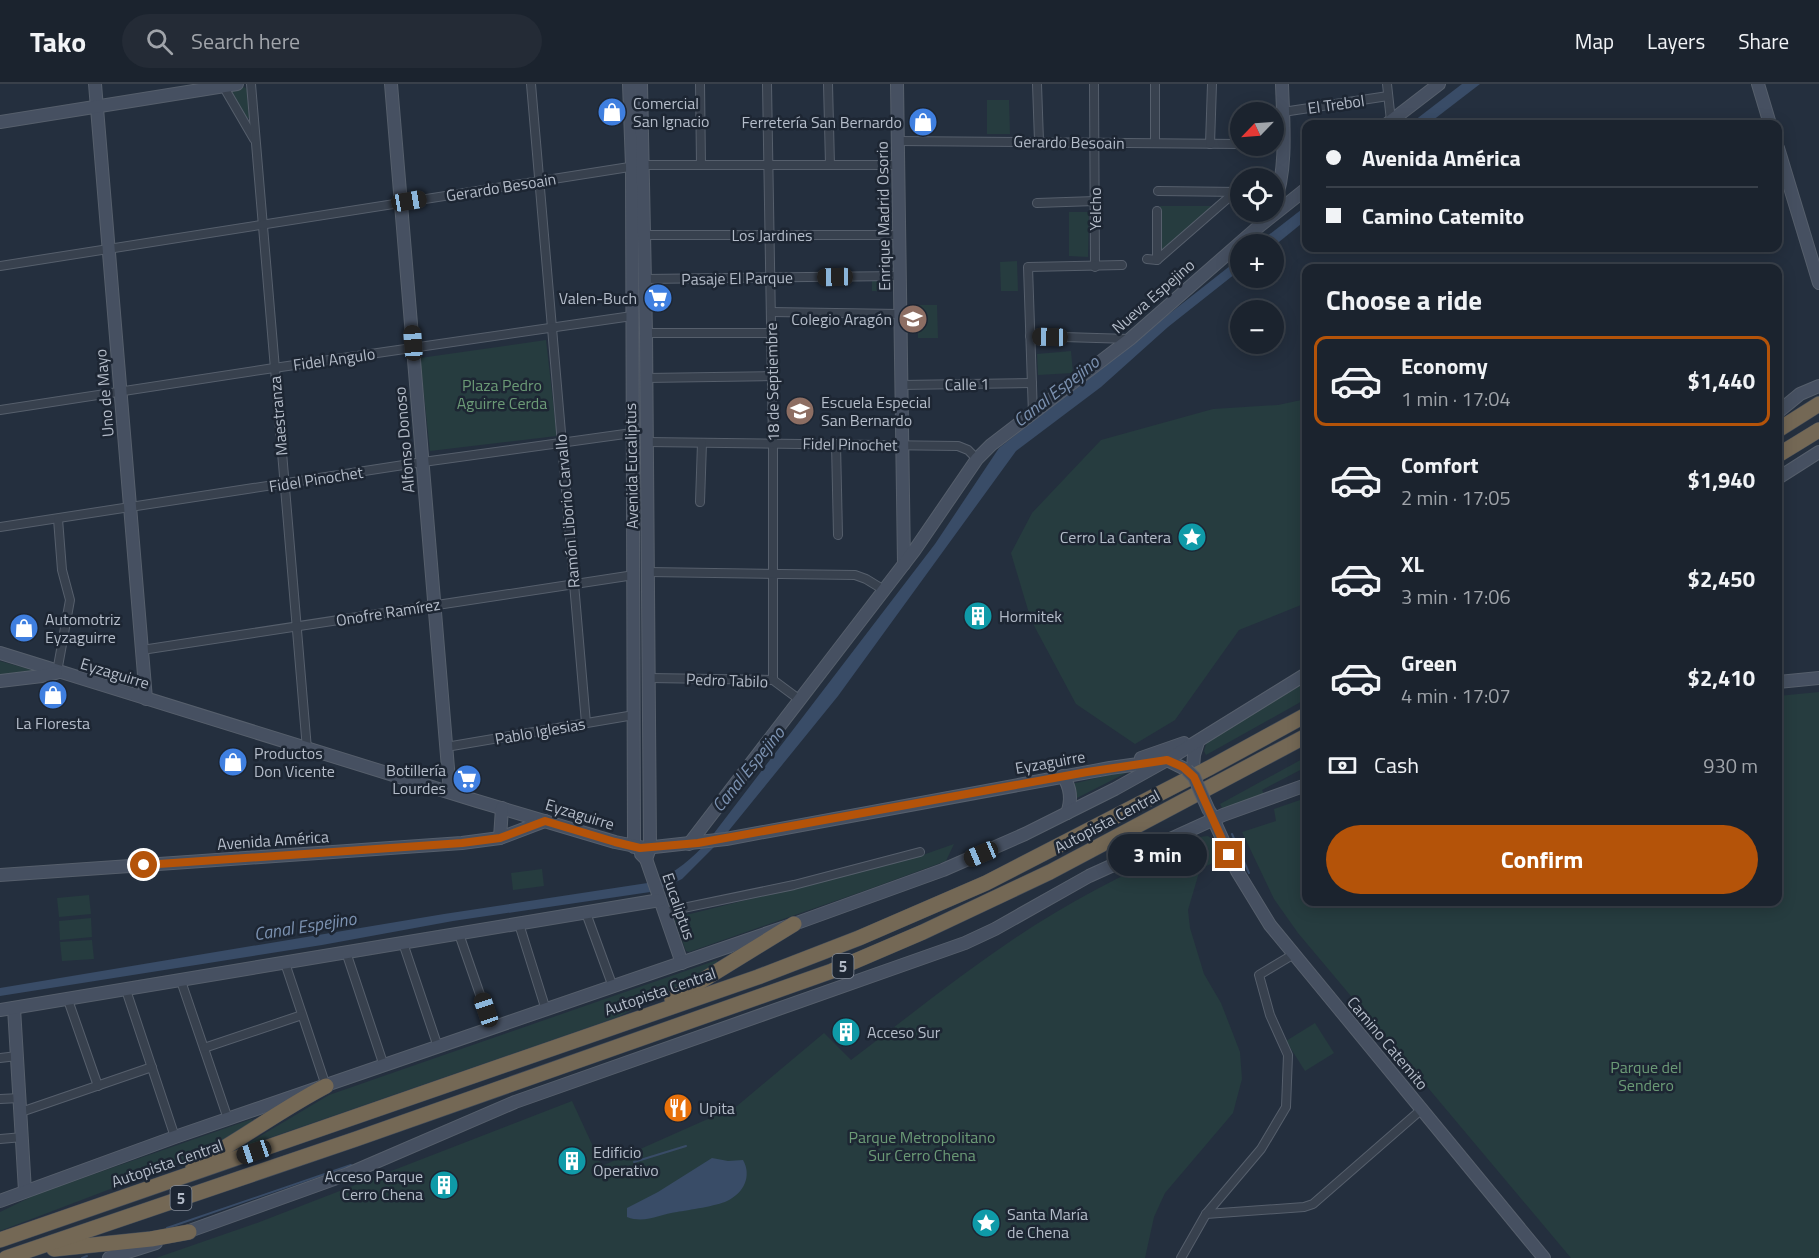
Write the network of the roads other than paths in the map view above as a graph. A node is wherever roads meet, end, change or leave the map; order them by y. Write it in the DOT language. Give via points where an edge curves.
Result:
graph roads {
  1 [pos="95,84"];
  2 [pos="237,84"];
  3 [pos="251,84"];
  4 [pos="391,84"];
  5 [pos="531,84"];
  6 [pos="629,84"];
  7 [pos="641,84"];
  8 [pos="700,84"];
  9 [pos="768,84"];
  10 [pos="828,84"];
  11 [pos="897,84"];
  12 [pos="1037,84"];
  13 [pos="1094,84"];
  14 [pos="1155,84"];
  15 [pos="1212,84"];
  16 [pos="1282,84"];
  17 [pos="1387,84"];
  18 [pos="1439,84"];
  19 [pos="1758,84"];
  20 [pos="222,85"];
  21 [pos="1388,96"];
  22 [pos="1283,102"];
  23 [pos="97,106"];
  24 [pos="1284,112"];
  25 [pos="1389,120"];
  26 [pos="1393,120"];
  27 [pos="1769,120"];
  28 [pos="0,122"];
  29 [pos="898,141"];
  30 [pos="1039,141"];
  31 [pos="255,142"];
  32 [pos="1094,142"];
  33 [pos="1155,143"];
  34 [pos="1210,144"];
  35 [pos="1230,144"];
  36 [pos="1782,161"];
  37 [pos="701,165"];
  38 [pos="769,165"];
  39 [pos="830,165"];
  40 [pos="898,165"];
  41 [pos="637,166"];
  42 [pos="1284,175"];
  43 [pos="540,181"];
  44 [pos="1158,191"];
  45 [pos="1230,192"];
  46 [pos="1284,192"];
  47 [pos="1299,195"];
  48 [pos="1230,199"];
  49 [pos="1095,201"];
  50 [pos="401,203"];
  51 [pos="1037,204"];
  52 [pos="1157,211"];
  53 [pos="1262,222"];
  54 [pos="263,225"];
  55 [pos="1257,228"];
  56 [pos="644,235"];
  57 [pos="770,235"];
  58 [pos="899,235"];
  59 [pos="109,249"];
  60 [pos="1147,259"];
  61 [pos="1157,260"];
  62 [pos="0,266"];
  63 [pos="1122,266"];
  64 [pos="1095,267"];
  65 [pos="900,276"];
  66 [pos="770,278"];
  67 [pos="645,279"];
  68 [pos="1819,283"];
  69 [pos="771,312"];
  70 [pos="900,314"];
  71 [pos="632,316"];
  72 [pos="552,328"];
  73 [pos="646,333"];
  74 [pos="771,333"];
  75 [pos="1030,336"];
  76 [pos="1130,339"];
  77 [pos="413,348"];
  78 [pos="274,368"];
  79 [pos="772,376"];
  80 [pos="646,378"];
  81 [pos="1032,383"];
  82 [pos="901,385"];
  83 [pos="1817,387"];
  84 [pos="121,392"];
  85 [pos="1819,404"];
  86 [pos="0,410"];
  87 [pos="1782,410"];
  88 [pos="1033,415"];
  89 [pos="1782,427"];
  90 [pos="1819,430"];
  91 [pos="632,433"];
  92 [pos="647,442"];
  93 [pos="562,443"];
  94 [pos="702,443"];
  95 [pos="773,443"];
  96 [pos="836,444"];
  97 [pos="902,444"];
  98 [pos="1819,452"];
  99 [pos="1782,453"];
  100 [pos="977,459"];
  101 [pos="423,462"];
  102 [pos="1782,475"];
  103 [pos="284,484"];
  104 [pos="700,502"];
  105 [pos="130,507"];
  106 [pos="58,519"];
  107 [pos="0,527"];
  108 [pos="924,533"];
  109 [pos="838,535"];
  110 [pos="903,546"];
  111 [pos="904,564"];
  112 [pos="648,572"];
  113 [pos="773,574"];
  114 [pos="634,575"];
  115 [pos="573,584"];
  116 [pos="884,590"];
  117 [pos="434,605"];
  118 [pos="298,626"];
  119 [pos="142,650"];
  120 [pos="0,653"];
  121 [pos="57,672"];
  122 [pos="1302,676"];
  123 [pos="649,678"];
  124 [pos="1819,678"];
  125 [pos="773,680"];
  126 [pos="0,681"];
  127 [pos="1782,682"];
  128 [pos="146,699"];
  129 [pos="800,700"];
  130 [pos="634,715"];
  131 [pos="1302,717"];
  132 [pos="586,723"];
  133 [pos="1224,725"];
  134 [pos="1302,738"];
  135 [pos="1198,742"];
  136 [pos="446,747"];
  137 [pos="307,749"];
  138 [pos="1167,760"];
  139 [pos="1110,768"];
  140 [pos="1191,772"];
  141 [pos="1063,776"];
  142 [pos="1302,786"];
  143 [pos="450,792"];
  144 [pos="502,808"];
  145 [pos="1231,812"];
  146 [pos="1067,813"];
  147 [pos="1211,815"];
  148 [pos="545,821"];
  149 [pos="500,838"];
  150 [pos="1221,839"];
  151 [pos="695,843"];
  152 [pos="634,847"];
  153 [pos="920,852"];
  154 [pos="648,854"];
  155 [pos="0,867"];
  156 [pos="0,875"];
  157 [pos="661,902"];
  158 [pos="586,913"];
  159 [pos="519,924"];
  160 [pos="794,924"];
  161 [pos="459,934"];
  162 [pos="403,943"];
  163 [pos="346,952"];
  164 [pos="1294,954"];
  165 [pos="285,963"];
  166 [pos="682,963"];
  167 [pos="181,981"];
  168 [pos="613,987"];
  169 [pos="126,990"];
  170 [pos="68,1000"];
  171 [pos="14,1008"];
  172 [pos="0,1010"];
  173 [pos="546,1010"];
  174 [pos="303,1015"];
  175 [pos="626,1022"];
  176 [pos="492,1029"];
  177 [pos="438,1047"];
  178 [pos="204,1048"];
  179 [pos="17,1056"];
  180 [pos="0,1058"];
  181 [pos="384,1066"];
  182 [pos="152,1067"];
  183 [pos="98,1086"];
  184 [pos="326,1086"];
  185 [pos="20,1098"];
  186 [pos="0,1099"];
  187 [pos="1422,1109"];
  188 [pos="21,1112"];
  189 [pos="228,1119"];
  190 [pos="23,1137"];
  191 [pos="175,1137"];
  192 [pos="0,1139"];
  193 [pos="151,1188"];
  194 [pos="25,1191"];
  195 [pos="3,1199"];
  196 [pos="1206,1214"];
  197 [pos="189,1232"];
  198 [pos="0,1240"];
  199 [pos="6,1258"];
  200 [pos="109,1258"];
  201 [pos="1181,1258"];
  202 [pos="1544,1258"];
  1 -- 23 [label="main road, Uno de Mayo"];
  2 -- 20 [label="main road"];
  3 -- 31 [label="street, Maestranza"];
  4 -- 50 [label="main road, Alfonso Donoso"];
  5 -- 43 [label="street, Ramón Liborio Carvallo"];
  6 -- 41 [label="main road, Avenida Eucaliptus"];
  7 -- 41 [label="main road, Avenida Eucaliptus"];
  8 -- 37 [label="street"];
  9 -- 38 [label="street, 18 de Septiembre"];
  10 -- 39 [label="street"];
  11 -- 29 [label="main road, Enrique Madrid Osorio"];
  12 -- 30 [label="street"];
  13 -- 32 [label="street, Yelcho"];
  14 -- 33 [label="street"];
  15 -- 34 [label="street"];
  16 -- 22 [label="main road"];
  17 -- 21 [label="street"];
  18 -- 26 [label="main road"];
  19 -- 27 [label="main road"];
  20 -- 23 [label="main road"];
  20 -- 31 [label="street"];
  21 -- 24 [label="street, El Trebol"];
  21 -- 25 [label="street"];
  23 -- 28 [label="main road"];
  23 -- 59 [label="main road, Uno de Mayo"];
  29 -- 30 [label="street, Gerardo Besoain"];
  29 -- 40 [label="main road, Enrique Madrid Osorio"];
  30 -- 32 [label="street, Gerardo Besoain"];
  31 -- 54 [label="street, Maestranza"];
  32 -- 33 [label="street, Gerardo Besoain"];
  32 -- 49 [label="street, Yelcho"];
  33 -- 34 [label="street, Gerardo Besoain"];
  34 -- 35 [label="street, Gerardo Besoain"];
  36 -- 68 [label="main road"];
  37 -- 38 [label="street, Gerardo Besoain"];
  37 -- 41 [label="street, Gerardo Besoain"];
  38 -- 39 [label="street, Gerardo Besoain"];
  38 -- 57 [label="street, 18 de Septiembre"];
  39 -- 40 [label="street, Gerardo Besoain"];
  40 -- 58 [label="main road, Enrique Madrid Osorio"];
  41 -- 43 [label="street, Gerardo Besoain"];
  41 -- 56 [label="main road, Avenida Eucaliptus"];
  41 -- 71 [label="main road, Avenida Eucaliptus"];
  42 -- 47 [label="main road"];
  43 -- 50 [label="street, Gerardo Besoain"];
  43 -- 72 [label="street, Ramón Liborio Carvallo"];
  44 -- 45 [label="street"];
  46 -- 47 [label="main road"];
  47 -- 55 [label="main road, Nueva Espejino"];
  48 -- 61 [label="street"];
  49 -- 51 [label="street"];
  49 -- 64 [label="street, Yelcho"];
  50 -- 54 [label="street, Gerardo Besoain"];
  50 -- 77 [label="main road, Alfonso Donoso"];
  52 -- 61 [label="street"];
  53 -- 55 [label="main road"];
  54 -- 59 [label="street, Gerardo Besoain"];
  54 -- 78 [label="street, Maestranza"];
  55 -- 76 [label="main road, Nueva Espejino"];
  56 -- 57 [label="street, Los Jardines"];
  56 -- 67 [label="main road, Avenida Eucaliptus"];
  57 -- 58 [label="street, Los Jardines"];
  57 -- 66 [label="street, 18 de Septiembre"];
  58 -- 65 [label="main road, Enrique Madrid Osorio"];
  59 -- 62 [label="street, Gerardo Besoain"];
  59 -- 84 [label="main road, Uno de Mayo"];
  60 -- 61 [label="street"];
  63 -- 64 [label="street"];
  64 -- 75 [label="street" via="1028,267"];
  65 -- 66 [label="street, Pasaje El Parque"];
  65 -- 70 [label="main road, Enrique Madrid Osorio"];
  66 -- 67 [label="street, Pasaje El Parque"];
  66 -- 69 [label="street, 18 de Septiembre"];
  67 -- 73 [label="main road, Avenida Eucaliptus"];
  69 -- 70 [label="street"];
  69 -- 74 [label="street, 18 de Septiembre"];
  70 -- 82 [label="main road, Enrique Madrid Osorio"];
  71 -- 72 [label="street, Fidel Angulo"];
  71 -- 91 [label="main road, Avenida Eucaliptus"];
  72 -- 77 [label="street, Fidel Angulo"];
  72 -- 93 [label="street, Ramón Liborio Carvallo"];
  73 -- 74 [label="street"];
  73 -- 80 [label="main road, Avenida Eucaliptus"];
  74 -- 79 [label="street, 18 de Septiembre"];
  75 -- 76 [label="street"];
  75 -- 81 [label="street"];
  76 -- 88 [label="main road, Nueva Espejino"];
  77 -- 78 [label="street, Fidel Angulo"];
  77 -- 101 [label="main road, Alfonso Donoso"];
  78 -- 84 [label="street, Fidel Angulo"];
  78 -- 103 [label="street, Maestranza"];
  79 -- 80 [label="street"];
  79 -- 95 [label="street, 18 de Septiembre"];
  80 -- 92 [label="main road, Avenida Eucaliptus"];
  81 -- 82 [label="street, Calle 1"];
  81 -- 88 [label="street"];
  82 -- 97 [label="main road, Enrique Madrid Osorio"];
  83 -- 87 [label="main road" via="1794,406"];
  84 -- 86 [label="street, Fidel Angulo"];
  84 -- 105 [label="main road, Uno de Mayo"];
  85 -- 89 [label="highway"];
  88 -- 100 [label="main road, Nueva Espejino"];
  90 -- 99 [label="highway"];
  91 -- 93 [label="street, Fidel Pinochet"];
  91 -- 114 [label="main road, Avenida Eucaliptus"];
  92 -- 94 [label="street, Fidel Pinochet"];
  92 -- 112 [label="main road, Avenida Eucaliptus"];
  93 -- 101 [label="street, Fidel Pinochet"];
  93 -- 115 [label="street, Ramón Liborio Carvallo"];
  94 -- 95 [label="street, Fidel Pinochet"];
  94 -- 104 [label="street"];
  95 -- 96 [label="street, Fidel Pinochet"];
  95 -- 113 [label="street, 18 de Septiembre"];
  96 -- 97 [label="street, Fidel Pinochet"];
  96 -- 109 [label="street"];
  97 -- 100 [label="street, Fidel Pinochet" via="958,446"];
  97 -- 110 [label="main road, Enrique Madrid Osorio"];
  98 -- 102 [label="main road"];
  100 -- 108 [label="main road, Nueva Espejino"];
  101 -- 103 [label="street, Fidel Pinochet"];
  101 -- 117 [label="main road, Alfonso Donoso"];
  103 -- 105 [label="street, Fidel Pinochet"];
  103 -- 118 [label="street, Maestranza"];
  105 -- 106 [label="street, Fidel Pinochet"];
  105 -- 119 [label="main road, Uno de Mayo"];
  106 -- 107 [label="street, Fidel Pinochet"];
  106 -- 121 [label="street" via="62,570 70,600"];
  108 -- 110 [label="main road"];
  108 -- 111 [label="main road, Nueva Espejino"];
  110 -- 111 [label="main road, Enrique Madrid Osorio"];
  111 -- 116 [label="main road, Nueva Espejino"];
  112 -- 113 [label="street"];
  112 -- 123 [label="main road, Avenida Eucaliptus"];
  113 -- 116 [label="street" via="855,575"];
  113 -- 125 [label="street, 18 de Septiembre"];
  114 -- 115 [label="street, Onofre Ramírez"];
  114 -- 130 [label="main road, Avenida Eucaliptus"];
  115 -- 117 [label="street, Onofre Ramírez"];
  115 -- 132 [label="street, Ramón Liborio Carvallo"];
  116 -- 129 [label="main road"];
  117 -- 118 [label="street, Onofre Ramírez"];
  117 -- 136 [label="main road, Alfonso Donoso"];
  118 -- 119 [label="street, Onofre Ramírez"];
  118 -- 137 [label="street, Maestranza"];
  119 -- 128 [label="main road, Uno de Mayo"];
  120 -- 121 [label="main road, Eyzaguirre"];
  121 -- 126 [label="main road"];
  121 -- 128 [label="main road, Eyzaguirre"];
  122 -- 133 [label="main road"];
  123 -- 125 [label="street, Pedro Tabilo"];
  123 -- 154 [label="main road, Avenida Eucaliptus"];
  124 -- 127 [label="main road"];
  125 -- 129 [label="street, Pedro Tabilo"];
  128 -- 137 [label="main road, Eyzaguirre"];
  129 -- 151 [label="main road"];
  130 -- 132 [label="street, Pablo Iglesias"];
  130 -- 152 [label="main road, Avenida Eucaliptus"];
  131 -- 175 [label="highway, Autopista Central / 5" via="951,899 809,958"];
  132 -- 136 [label="street, Pablo Iglesias"];
  133 -- 135 [label="main road"];
  133 -- 139 [label="main road"];
  134 -- 199 [label="highway, Autopista Central / 5" via="1050,872 832,971"];
  135 -- 138 [label="main road"];
  135 -- 140 [label="main road"];
  136 -- 143 [label="main road, Alfonso Donoso"];
  137 -- 143 [label="main road, Eyzaguirre"];
  138 -- 139 [label="main road, Eyzaguirre"];
  138 -- 140 [label="main road"];
  138 -- 146 [label="main road"];
  139 -- 141 [label="main road, Eyzaguirre"];
  140 -- 147 [label="main road, Camino Catemito, bridge"];
  141 -- 146 [label="main road" via="1071,795"];
  141 -- 151 [label="main road, Eyzaguirre"];
  142 -- 145 [label="main road"];
  143 -- 144 [label="main road, Eyzaguirre"];
  144 -- 148 [label="main road, Eyzaguirre"];
  144 -- 149 [label="main road"];
  145 -- 147 [label="main road"];
  145 -- 150 [label="main road"];
  146 -- 160 [label="main road" via="943,870"];
  147 -- 150 [label="main road, Camino Catemito"];
  147 -- 197 [label="main road" via="965,943 515,1102 348,1174"];
  148 -- 149 [label="main road, Avenida América"];
  148 -- 152 [label="main road, Eyzaguirre"];
  149 -- 156 [label="main road, Avenida América"];
  150 -- 164 [label="main road, Camino Catemito" via="1261,913"];
  151 -- 154 [label="main road, Eyzaguirre"];
  152 -- 154 [label="main road, Eucaliptus"];
  153 -- 157 [label="street" via="794,885"];
  154 -- 157 [label="main road, Eucaliptus" via="650,873"];
  155 -- 156 [label="main road"];
  157 -- 158 [label="main road"];
  157 -- 166 [label="main road, Eucaliptus"];
  158 -- 159 [label="main road"];
  158 -- 168 [label="street"];
  159 -- 161 [label="main road"];
  159 -- 173 [label="street"];
  160 -- 166 [label="main road"];
  160 -- 175 [label="highway" via="690,989"];
  161 -- 162 [label="main road"];
  161 -- 176 [label="street"];
  162 -- 163 [label="main road"];
  162 -- 177 [label="street"];
  163 -- 165 [label="main road"];
  163 -- 181 [label="street"];
  164 -- 187 [label="main road, Camino Catemito"];
  164 -- 196 [label="street" via="1259,975 1270,1016 1288,1055 1286,1107 1261,1149"];
  165 -- 167 [label="main road"];
  165 -- 174 [label="street"];
  166 -- 168 [label="main road"];
  167 -- 169 [label="main road"];
  167 -- 178 [label="street"];
  168 -- 173 [label="main road"];
  169 -- 170 [label="main road"];
  169 -- 182 [label="street"];
  170 -- 171 [label="main road"];
  170 -- 183 [label="street"];
  171 -- 172 [label="main road"];
  171 -- 179 [label="main road"];
  173 -- 176 [label="main road"];
  174 -- 178 [label="street"];
  174 -- 184 [label="street"];
  175 -- 193 [label="highway, Autopista Central / 5"];
  176 -- 177 [label="main road"];
  177 -- 181 [label="main road"];
  178 -- 189 [label="street"];
  179 -- 180 [label="street"];
  179 -- 185 [label="main road"];
  181 -- 184 [label="main road"];
  182 -- 183 [label="street"];
  182 -- 191 [label="street"];
  183 -- 188 [label="street"];
  184 -- 189 [label="main road"];
  184 -- 193 [label="highway"];
  185 -- 186 [label="street"];
  185 -- 188 [label="main road"];
  187 -- 196 [label="street" via="1313,1204"];
  187 -- 202 [label="main road, Camino Catemito"];
  188 -- 190 [label="main road"];
  189 -- 191 [label="main road"];
  190 -- 192 [label="street"];
  190 -- 194 [label="main road"];
  191 -- 194 [label="main road"];
  193 -- 198 [label="highway, Autopista Central / 5"];
  194 -- 195 [label="main road"];
  196 -- 201 [label="street"];
  197 -- 199 [label="highway"];
  197 -- 200 [label="main road"];
}
